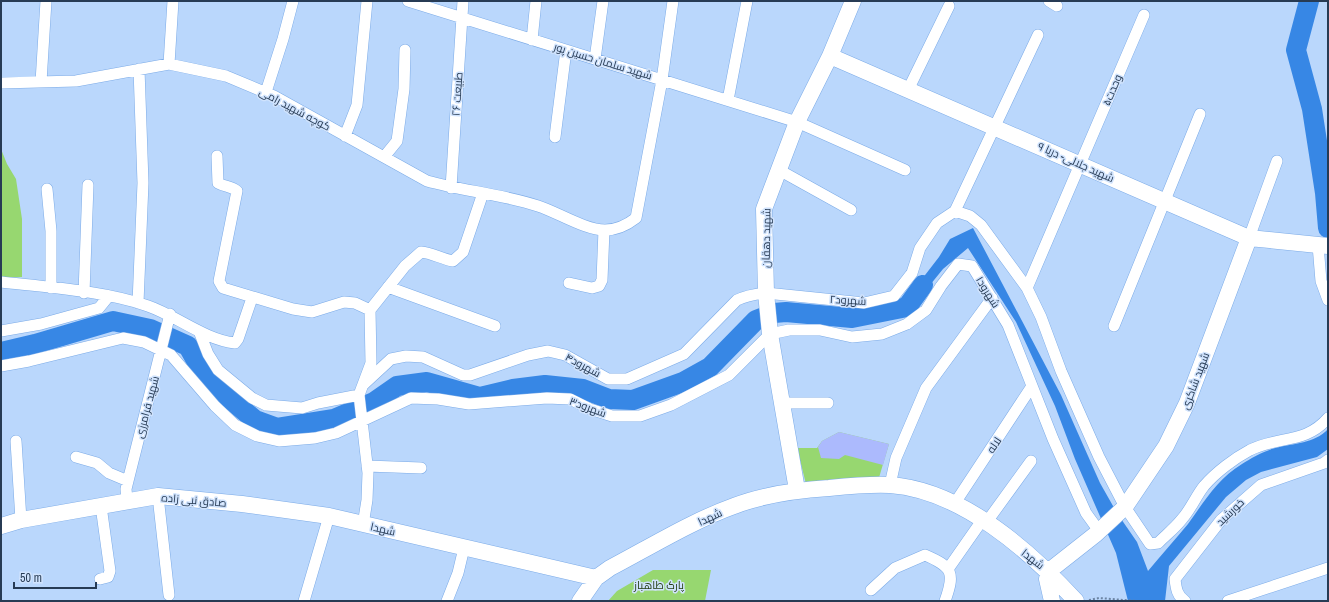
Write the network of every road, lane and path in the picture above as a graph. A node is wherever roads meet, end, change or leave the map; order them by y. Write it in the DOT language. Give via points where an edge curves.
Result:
graph roads {
  1 [pos="46,1"];
  2 [pos="173,1"];
  3 [pos="293,1"];
  4 [pos="367,1"];
  5 [pos="408,1"];
  6 [pos="463,1"];
  7 [pos="536,1"];
  8 [pos="602,1"];
  9 [pos="673,1"];
  10 [pos="747,1"];
  11 [pos="853,1"];
  12 [pos="949,6"];
  13 [pos="1144,15"];
  14 [pos="462,18"];
  15 [pos="1038,35"];
  16 [pos="532,40"];
  17 [pos="405,50"];
  18 [pos="566,50"];
  19 [pos="830,56"];
  20 [pos="595,59"];
  21 [pos="169,64"];
  22 [pos="139,69"];
  23 [pos="662,80"];
  24 [pos="41,82"];
  25 [pos="1,83"];
  26 [pos="908,90"];
  27 [pos="266,92"];
  28 [pos="728,100"];
  29 [pos="1200,114"];
  30 [pos="797,122"];
  31 [pos="996,127"];
  32 [pos="345,136"];
  33 [pos="555,137"];
  34 [pos="217,156"];
  35 [pos="384,157"];
  36 [pos="1277,160"];
  37 [pos="1081,164"];
  38 [pos="779,170"];
  39 [pos="905,170"];
  40 [pos="88,185"];
  41 [pos="451,188"];
  42 [pos="47,189"];
  43 [pos="484,193"];
  44 [pos="1165,200"];
  45 [pos="851,210"];
  46 [pos="955,211"];
  47 [pos="604,230"];
  48 [pos="1249,238"];
  49 [pos="1321,245"];
  50 [pos="1,282"];
  51 [pos="569,283"];
  52 [pos="388,287"];
  53 [pos="51,288"];
  54 [pos="1027,288"];
  55 [pos="84,293"];
  56 [pos="766,293"];
  57 [pos="108,297"];
  58 [pos="252,298"];
  59 [pos="992,298"];
  60 [pos="1328,300"];
  61 [pos="138,303"];
  62 [pos="370,310"];
  63 [pos="170,314"];
  64 [pos="495,326"];
  65 [pos="1114,326"];
  66 [pos="1,331"];
  67 [pos="199,331"];
  68 [pos="770,334"];
  69 [pos="161,349"];
  70 [pos="1,366"];
  71 [pos="364,384"];
  72 [pos="1032,386"];
  73 [pos="359,395"];
  74 [pos="782,403"];
  75 [pos="828,404"];
  76 [pos="1328,418"];
  77 [pos="361,422"];
  78 [pos="16,441"];
  79 [pos="76,456"];
  80 [pos="1328,460"];
  81 [pos="1031,461"];
  82 [pos="367,466"];
  83 [pos="421,468"];
  84 [pos="128,481"];
  85 [pos="890,485"];
  86 [pos="796,490"];
  87 [pos="158,496"];
  88 [pos="127,500"];
  89 [pos="956,503"];
  90 [pos="101,506"];
  91 [pos="1122,510"];
  92 [pos="329,516"];
  93 [pos="21,520"];
  94 [pos="984,521"];
  95 [pos="363,524"];
  96 [pos="1,526"];
  97 [pos="1097,533"];
  98 [pos="464,548"];
  99 [pos="1328,568"];
  100 [pos="948,569"];
  101 [pos="1049,571"];
  102 [pos="596,578"];
  103 [pos="100,579"];
  104 [pos="872,590"];
  105 [pos="169,595"];
  106 [pos="304,601"];
  107 [pos="447,601"];
  108 [pos="580,601"];
  109 [pos="945,601"];
  110 [pos="1052,601"];
  111 [pos="1076,601"];
  112 [pos="1083,601"];
  113 [pos="1137,601"];
  114 [pos="1186,601"];
  115 [pos="1228,601"];
  1 -- 24 [label="street"];
  2 -- 21 [label="street"];
  3 -- 27 [label="street"];
  4 -- 32 [label="street" via="357,105"];
  5 -- 14 [label="street, شهید سلمان حسین پور"];
  6 -- 14 [label="street, طبیعت ۲۶"];
  7 -- 16 [label="street"];
  8 -- 20 [label="street"];
  9 -- 23 [label="street"];
  10 -- 28 [label="street"];
  11 -- 19 [label="street, شهید دهقان"];
  12 -- 26 [label="street"];
  13 -- 37 [label="street, وحدت۵"];
  14 -- 16 [label="street, شهید سلمان حسین پور"];
  14 -- 41 [label="street, طبیعت ۲۶"];
  15 -- 31 [label="street"];
  16 -- 18 [label="street, شهید سلمان حسین پور"];
  17 -- 35 [label="street" via="404,89 396,141"];
  18 -- 20 [label="street, شهید سلمان حسین پور"];
  18 -- 33 [label="street"];
  19 -- 26 [label="street, شهید جلالی- دریا ۹"];
  19 -- 30 [label="street, شهید دهقان"];
  20 -- 23 [label="street, شهید سلمان حسین پور"];
  21 -- 22 [label="street, کوچه شهید رامی"];
  21 -- 27 [label="street, کوچه شهید رامی" via="226,76"];
  22 -- 24 [label="street, کوچه شهید رامی" via="76,81"];
  22 -- 61 [label="street" via="143,183"];
  23 -- 28 [label="street, شهید سلمان حسین پور"];
  23 -- 47 [label="street" via="636,218 619,228"];
  24 -- 25 [label="street, کوچه شهید رامی"];
  26 -- 31 [label="street, شهید جلالی- دریا ۹"];
  27 -- 32 [label="street, کوچه شهید رامی"];
  28 -- 30 [label="street, شهید سلمان حسین پور"];
  29 -- 44 [label="street"];
  30 -- 38 [label="street, شهید دهقان"];
  30 -- 39 [label="street, شهید سلمان حسین پور"];
  31 -- 37 [label="street, شهید جلالی- دریا ۹"];
  31 -- 46 [label="street"];
  32 -- 35 [label="street, کوچه شهید رامی"];
  34 -- 58 [label="street" via="218,182 237,191 219,281 223,288"];
  35 -- 41 [label="street, کوچه شهید رامی" via="427,181"];
  36 -- 48 [label="street"];
  37 -- 44 [label="street, شهید جلالی- دریا ۹"];
  37 -- 54 [label="street, وحدت۵"];
  38 -- 45 [label="street"];
  38 -- 56 [label="street, شهید دهقان" via="764,209"];
  40 -- 55 [label="street"];
  41 -- 43 [label="street, کوچه شهید رامی"];
  42 -- 53 [label="street" via="50,207"];
  43 -- 47 [label="street, کوچه شهید رامی" via="538,206 578,223"];
  43 -- 52 [label="street" via="463,252 453,261 421,252 405,266"];
  44 -- 48 [label="street, شهید جلالی- دریا ۹"];
  44 -- 65 [label="street"];
  46 -- 54 [label="street" via="970,216 981,225"];
  46 -- 56 [label="street, شهرود۲" via="937,223 920,248 912,273 894,296 864,303"];
  47 -- 51 [label="street" via="602,280 599,286 592,288"];
  48 -- 49 [label="street, شهید جلالی- دریا ۹"];
  48 -- 91 [label="street, شهید شاکری" via="1187,403 1166,446"];
  49 -- 60 [label="street" via="1321,281"];
  50 -- 53 [label="street"];
  52 -- 62 [label="street"];
  52 -- 64 [label="street"];
  53 -- 55 [label="street"];
  54 -- 91 [label="street" via="1041,317 1060,371"];
  55 -- 57 [label="street"];
  56 -- 68 [label="street, شهید دهقان"];
  56 -- 71 [label="street, شهرود۴" via="737,300 684,354 627,379 608,379 565,355 548,352 528,355 470,375 463,375 423,357 399,357 391,359"];
  57 -- 61 [label="street"];
  57 -- 66 [label="street" via="99,308 41,324"];
  58 -- 62 [label="street" via="312,312 344,302 355,303"];
  58 -- 67 [label="street" via="235,343"];
  59 -- 68 [label="street, شهرود۱" via="972,266 958,264 926,310 907,324 882,334 852,337 820,330 789,330"];
  59 -- 72 [label="street, شهرود۱" via="1008,325"];
  59 -- 85 [label="street" via="926,388 896,458"];
  61 -- 63 [label="street"];
  62 -- 71 [label="street" via="371,363"];
  63 -- 67 [label="street"];
  63 -- 69 [label="street, شهید فرامرزی"];
  67 -- 73 [label="street" via="218,370 266,406 302,408"];
  68 -- 74 [label="street, شهید دهقان"];
  68 -- 77 [label="street, شهرود۳" via="729,375 672,405 640,416 612,416 570,399 547,398 469,404 411,398"];
  69 -- 70 [label="street, شهرود۳" via="123,338"];
  69 -- 77 [label="street, شهرود۳" via="182,365 215,406 235,425 257,436 279,441 297,441 336,433"];
  69 -- 84 [label="street, شهید فرامرزی"];
  71 -- 73 [label="street"];
  72 -- 89 [label="street, لاله"];
  72 -- 97 [label="street, شهرود۱"];
  73 -- 77 [label="street"];
  74 -- 75 [label="street"];
  74 -- 86 [label="street, شهید دهقان"];
  76 -- 91 [label="street" via="1322,425 1300,438 1277,440 1250,450 1225,467 1205,486 1182,519 1154,545 1147,541"];
  77 -- 82 [label="street"];
  78 -- 93 [label="street"];
  79 -- 84 [label="street" via="97,463 109,473"];
  80 -- 114 [label="street, خورشید" via="1260,485 1221,520 1175,579 1176,590"];
  81 -- 94 [label="street"];
  82 -- 83 [label="street"];
  82 -- 95 [label="street" via="367,500"];
  84 -- 88 [label="street, شهید فرامرزی"];
  85 -- 86 [label="street, شهدا"];
  85 -- 89 [label="street, شهدا"];
  86 -- 102 [label="street, شهدا" via="734,506 610,568"];
  87 -- 88 [label="street, صادق نبی زاده"];
  87 -- 92 [label="street, صادق نبی زاده"];
  87 -- 105 [label="street"];
  88 -- 90 [label="street, صادق نبی زاده"];
  89 -- 94 [label="street, شهدا"];
  90 -- 93 [label="street, صادق نبی زاده"];
  90 -- 103 [label="street" via="110,571 108,577"];
  91 -- 97 [label="street, شهید شاکری"];
  92 -- 95 [label="street, صادق نبی زاده"];
  92 -- 106 [label="street"];
  93 -- 96 [label="street, صادق نبی زاده"];
  94 -- 100 [label="street"];
  94 -- 101 [label="street, شهدا"];
  95 -- 98 [label="street, شهدا"];
  97 -- 101 [label="street, شهید شاکری"];
  98 -- 102 [label="street, شهدا"];
  98 -- 107 [label="street"];
  99 -- 115 [label="street"];
  100 -- 104 [label="street" via="938,560 925,555 895,568"];
  100 -- 109 [label="street" via="952,581"];
  101 -- 110 [label="street" via="1047,579"];
  101 -- 111 [label="street, شهدا"];
  102 -- 108 [label="street"];
  112 -- 113 [label="path" via="1099,598"];
}
